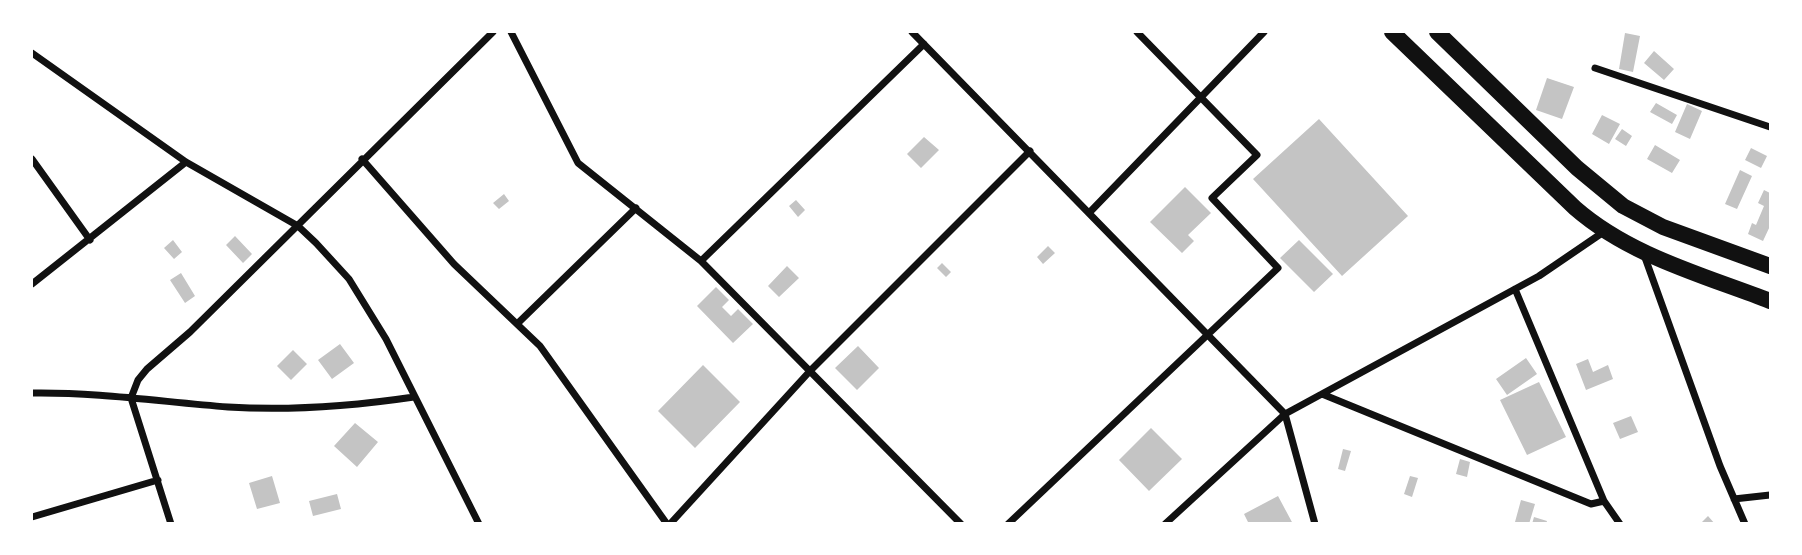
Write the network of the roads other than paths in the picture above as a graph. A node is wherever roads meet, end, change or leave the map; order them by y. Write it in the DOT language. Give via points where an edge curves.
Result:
graph roads {
  1 [pos="493,32"];
  2 [pos="510,32"];
  3 [pos="912,32"];
  4 [pos="1136,32"];
  5 [pos="1264,32"];
  6 [pos="1392,32"];
  7 [pos="1437,32"];
  8 [pos="924,44"];
  9 [pos="32,53"];
  10 [pos="1595,68"];
  11 [pos="1202,99"];
  12 [pos="1770,127"];
  13 [pos="1030,151"];
  14 [pos="32,159"];
  15 [pos="362,159"];
  16 [pos="186,162"];
  17 [pos="636,208"];
  18 [pos="1090,213"];
  19 [pos="298,226"];
  20 [pos="1605,231"];
  21 [pos="90,240"];
  22 [pos="1643,252"];
  23 [pos="701,261"];
  24 [pos="1770,267"];
  25 [pos="32,284"];
  26 [pos="1515,289"];
  27 [pos="1770,300"];
  28 [pos="517,324"];
  29 [pos="1207,335"];
  30 [pos="810,371"];
  31 [pos="32,393"];
  32 [pos="1322,394"];
  33 [pos="414,397"];
  34 [pos="131,398"];
  35 [pos="1285,414"];
  36 [pos="158,480"];
  37 [pos="1770,495"];
  38 [pos="1734,499"];
  39 [pos="1604,501"];
  40 [pos="32,517"];
  41 [pos="171,523"];
  42 [pos="479,523"];
  43 [pos="669,523"];
  44 [pos="961,523"];
  45 [pos="1008,523"];
  46 [pos="1166,523"];
  47 [pos="1315,523"];
  48 [pos="1620,523"];
  49 [pos="1745,523"];
  1 -- 15 [label="street"];
  2 -- 17 [label="street" via="579,163"];
  3 -- 8 [label="street"];
  4 -- 11 [label="street"];
  5 -- 11 [label="street"];
  6 -- 20 [label="main road" via="1575,208"];
  7 -- 24 [label="main road" via="1577,168 1623,206 1663,227"];
  8 -- 13 [label="street"];
  8 -- 23 [label="street"];
  9 -- 16 [label="street"];
  10 -- 12 [label="street"];
  11 -- 18 [label="street"];
  11 -- 29 [label="street" via="1257,155 1212,198 1278,268"];
  13 -- 18 [label="street"];
  13 -- 30 [label="street"];
  14 -- 21 [label="street"];
  15 -- 19 [label="street"];
  15 -- 28 [label="street" via="454,264"];
  16 -- 19 [label="street"];
  16 -- 21 [label="street"];
  17 -- 23 [label="street"];
  17 -- 28 [label="street"];
  18 -- 29 [label="street"];
  19 -- 33 [label="street" via="349,279"];
  19 -- 34 [label="street" via="147,369"];
  20 -- 22 [label="main road"];
  20 -- 26 [label="street"];
  21 -- 25 [label="street"];
  22 -- 27 [label="main road"];
  22 -- 38 [label="street"];
  23 -- 30 [label="street"];
  26 -- 32 [label="street"];
  26 -- 39 [label="street"];
  28 -- 43 [label="street" via="540,346"];
  29 -- 35 [label="street"];
  29 -- 45 [label="street"];
  30 -- 43 [label="street"];
  30 -- 44 [label="street"];
  31 -- 34 [label="street"];
  32 -- 35 [label="street"];
  32 -- 39 [label="street" via="1591,504"];
  33 -- 34 [label="street" via="310,408"];
  33 -- 42 [label="street"];
  34 -- 36 [label="street"];
  35 -- 46 [label="street"];
  35 -- 47 [label="street"];
  36 -- 40 [label="street"];
  36 -- 41 [label="street"];
  37 -- 38 [label="street"];
  38 -- 49 [label="street"];
  39 -- 48 [label="street"];
}
